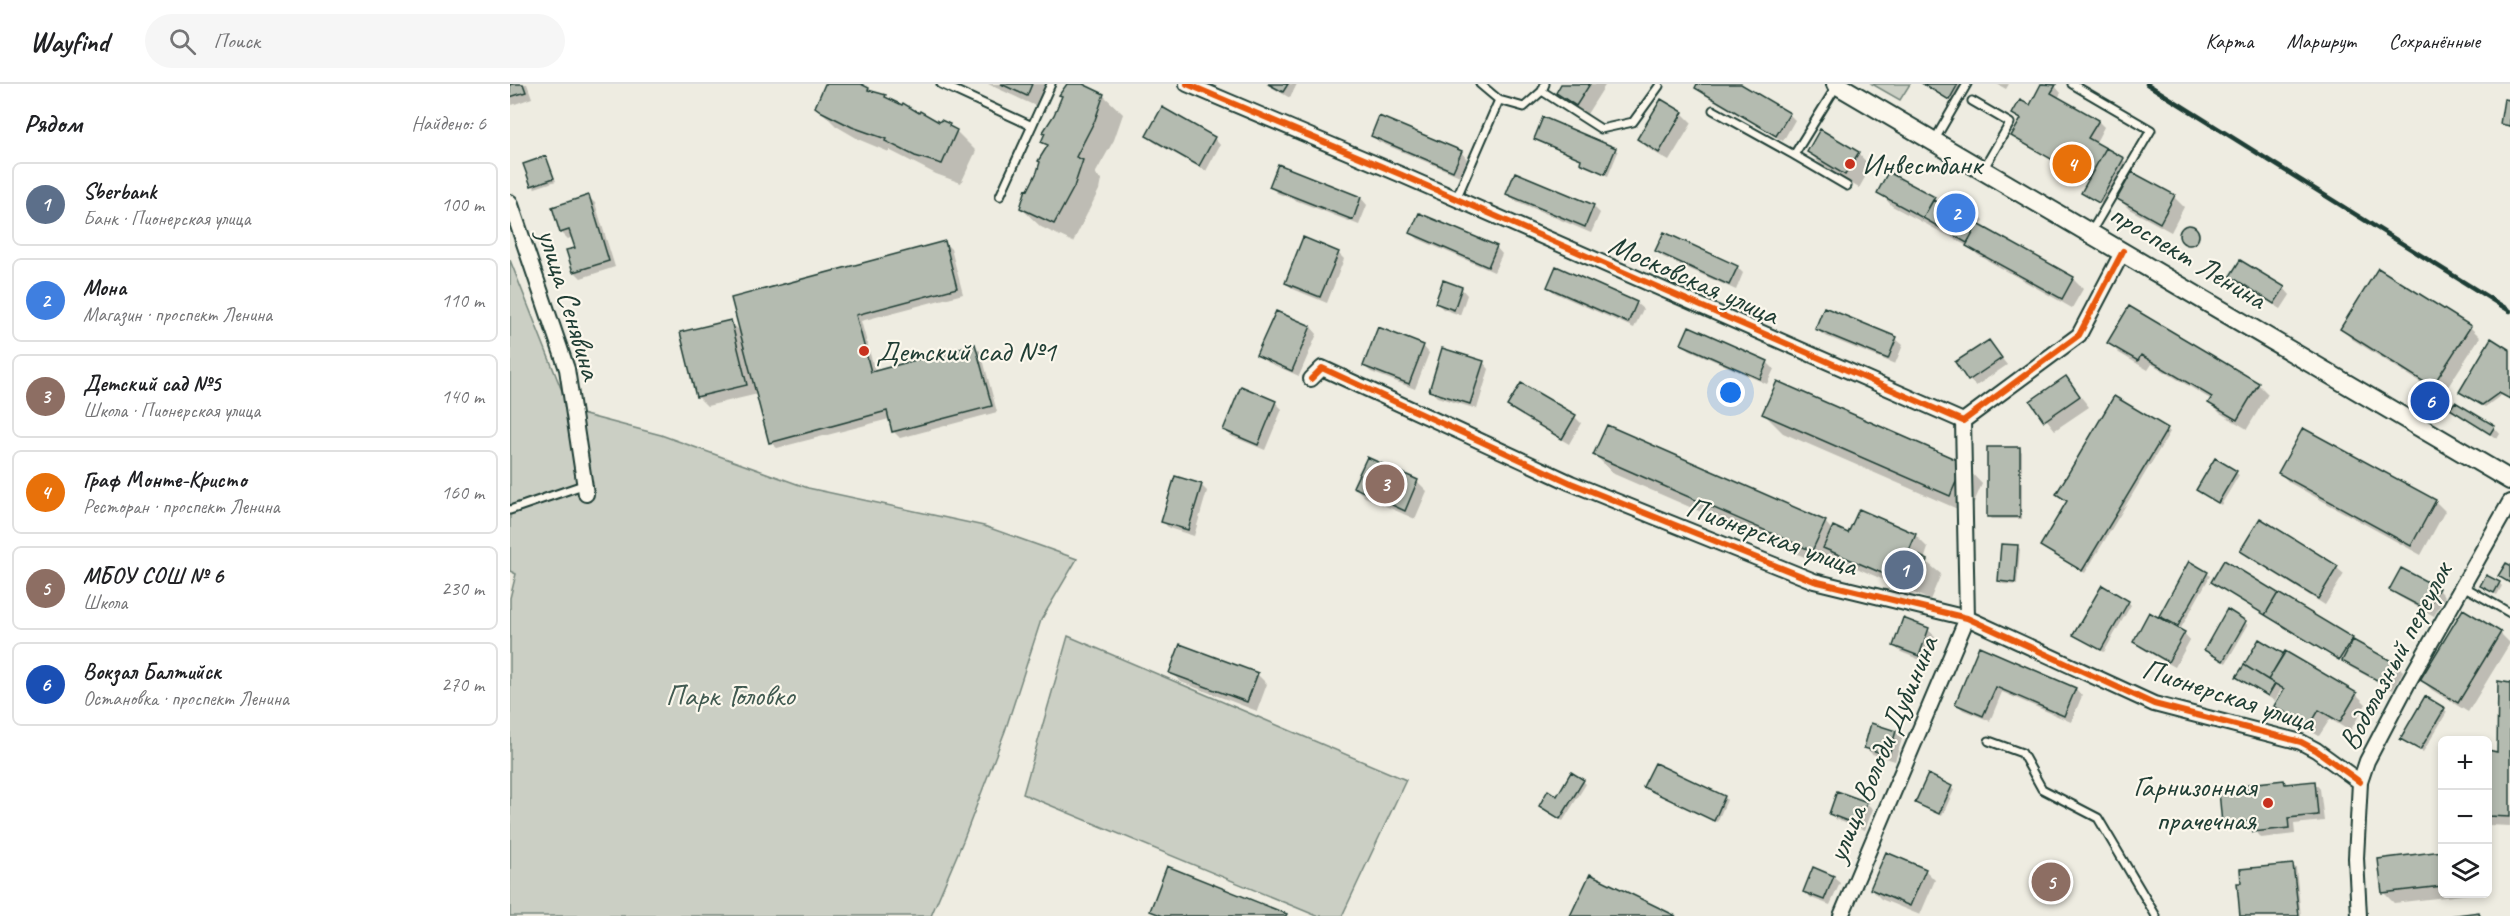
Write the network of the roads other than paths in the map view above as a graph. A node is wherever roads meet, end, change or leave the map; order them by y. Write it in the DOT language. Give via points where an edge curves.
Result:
graph roads {
  1 [pos="941,84"];
  2 [pos="1051,84"];
  3 [pos="1187,84"];
  4 [pos="1480,84"];
  5 [pos="1837,84"];
  6 [pos="1967,84"];
  7 [pos="2072,84"];
  8 [pos="1659,86"];
  9 [pos="1543,87"];
  10 [pos="1499,100"];
  11 [pos="1972,101"];
  12 [pos="1713,110"];
  13 [pos="1032,126"];
  14 [pos="1934,141"];
  15 [pos="1794,155"];
  16 [pos="1984,170"];
  17 [pos="1847,186"];
  18 [pos="1000,196"];
  19 [pos="1456,199"];
  20 [pos="510,202"];
  21 [pos="2091,232"];
  22 [pos="2123,251"];
  23 [pos="1311,379"];
  24 [pos="1963,421"];
  25 [pos="2510,480"];
  26 [pos="584,490"];
  27 [pos="2510,502"];
  28 [pos="510,510"];
  29 [pos="2463,586"];
  30 [pos="2510,613"];
  31 [pos="1967,618"];
  32 [pos="1989,741"];
  33 [pos="2360,782"];
  34 [pos="1841,916"];
  35 [pos="2156,916"];
  36 [pos="2359,916"];
  1 -- 13 [label="lane"];
  2 -- 13 [label="lane"];
  3 -- 19 [label="street, Московская улица"];
  4 -- 10 [label="lane"];
  5 -- 14 [label="main road, проспект Ленина"];
  5 -- 15 [label="lane"];
  6 -- 14 [label="lane"];
  7 -- 21 [label="lane" via="2151,130"];
  8 -- 9 [label="lane" via="1633,122 1601,129"];
  9 -- 10 [label="lane" via="1524,107"];
  10 -- 19 [label="lane"];
  11 -- 16 [label="lane" via="2010,123"];
  12 -- 15 [label="lane"];
  13 -- 18 [label="lane"];
  14 -- 16 [label="main road, проспект Ленина"];
  15 -- 17 [label="lane"];
  16 -- 21 [label="main road, проспект Ленина"];
  19 -- 24 [label="street, Московская улица"];
  20 -- 26 [label="street, улица Сенявина" via="567,369"];
  21 -- 22 [label="main road, проспект Ленина"];
  22 -- 24 [label="street" via="2079,335"];
  22 -- 25 [label="main road, проспект Ленина"];
  23 -- 31 [label="street, Пионерская улица" via="1322,368 1571,483 1814,581"];
  24 -- 31 [label="street, улица Володи Дубинина"];
  26 -- 28 [label="lane"];
  27 -- 29 [label="street, Водолазный переулок"];
  29 -- 30 [label="lane"];
  29 -- 33 [label="street, Водолазный переулок" via="2367,760"];
  31 -- 33 [label="street, Пионерская улица" via="2154,704 2301,742"];
  31 -- 34 [label="street, улица Володи Дубинина"];
  32 -- 35 [label="lane" via="2022,753 2042,789 2098,818"];
  33 -- 36 [label="street, Водолазный переулок" via="2356,858"];
}
